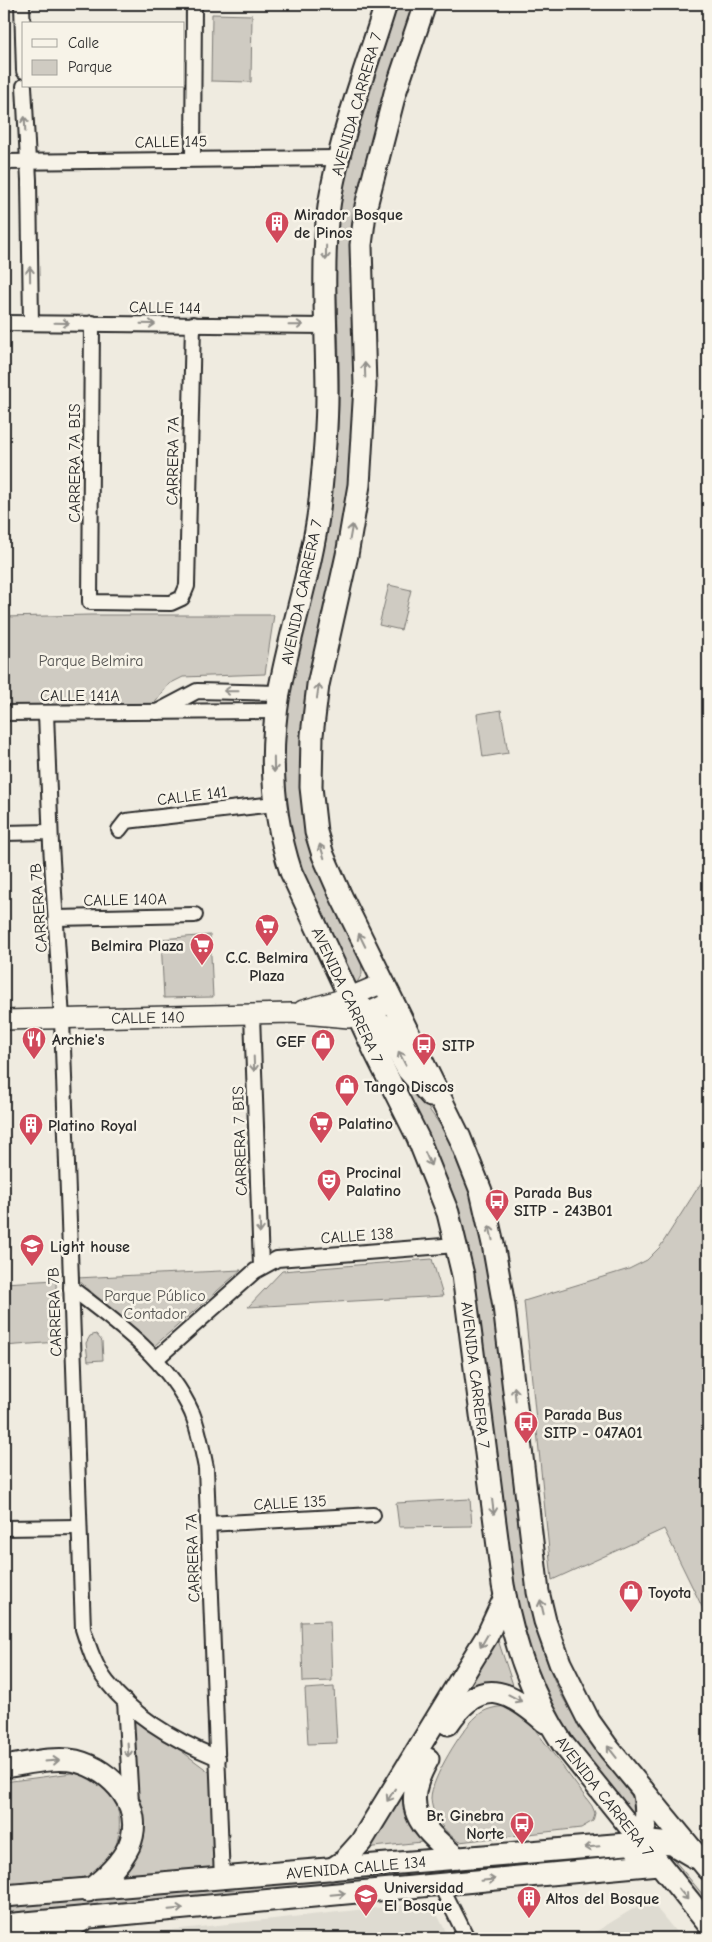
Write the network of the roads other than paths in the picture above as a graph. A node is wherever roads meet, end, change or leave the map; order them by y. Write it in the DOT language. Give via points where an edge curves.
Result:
graph roads {
  1 [pos="22,4"];
  2 [pos="194,4"];
  3 [pos="386,4"];
  4 [pos="429,8"];
  5 [pos="23,22"];
  6 [pos="24,88"];
  7 [pos="193,158"];
  8 [pos="338,158"];
  9 [pos="4,162"];
  10 [pos="27,162"];
  11 [pos="4,322"];
  12 [pos="31,323"];
  13 [pos="92,323"];
  14 [pos="193,324"];
  15 [pos="326,326"];
  16 [pos="182,598"];
  17 [pos="278,702"];
  18 [pos="46,712"];
  19 [pos="4,713"];
  20 [pos="156,713"];
  21 [pos="274,804"];
  22 [pos="119,830"];
  23 [pos="50,832"];
  24 [pos="4,833"];
  25 [pos="194,915"];
  26 [pos="56,918"];
  27 [pos="387,992"];
  28 [pos="350,997"];
  29 [pos="292,1013"];
  30 [pos="364,1014"];
  31 [pos="252,1015"];
  32 [pos="62,1019"];
  33 [pos="4,1020"];
  34 [pos="444,1108"];
  35 [pos="456,1245"];
  36 [pos="261,1266"];
  37 [pos="71,1288"];
  38 [pos="156,1359"];
  39 [pos="373,1515"];
  40 [pos="208,1524"];
  41 [pos="78,1527"];
  42 [pos="4,1528"];
  43 [pos="505,1597"];
  44 [pos="125,1701"];
  45 [pos="552,1728"];
  46 [pos="218,1758"];
  47 [pos="4,1767"];
  48 [pos="643,1790"];
  49 [pos="131,1808"];
  50 [pos="641,1843"];
  51 [pos="457,1858"];
  52 [pos="658,1864"];
  53 [pos="628,1866"];
  54 [pos="706,1866"];
  55 [pos="332,1869"];
  56 [pos="222,1879"];
  57 [pos="440,1884"];
  58 [pos="88,1891"];
  59 [pos="4,1896"];
  60 [pos="90,1917"];
  61 [pos="708,1924"];
  62 [pos="4,1925"];
  63 [pos="53,1938"];
  64 [pos="467,1938"];
  1 -- 5 [label="street"];
  2 -- 7 [label="street"];
  3 -- 8 [label="main road, AVENIDA CARRERA 7"];
  27 -- 4 [label="main road, AVENIDA CARRERA 7, one-way" via="341,896 316,832 311,787 312,735 318,684 359,485 366,386 361,245 366,206 395,93"];
  10 -- 6 [label="street, one-way"];
  7 -- 8 [label="street, CALLE 145"];
  7 -- 10 [label="street, CALLE 145"];
  8 -- 15 [label="main road, AVENIDA CARRERA 7, one-way" via="327,221"];
  9 -- 10 [label="street, CALLE 145"];
  12 -- 10 [label="street, one-way"];
  11 -- 12 [label="street, CALLE 144"];
  12 -- 13 [label="street, CALLE 144, one-way"];
  13 -- 14 [label="street, CALLE 144, one-way"];
  13 -- 16 [label="street, CARRERA 7A BIS" via="90,602 171,603"];
  14 -- 15 [label="street, CALLE 144, one-way"];
  14 -- 16 [label="street, CARRERA 7A" via="187,586"];
  15 -- 17 [label="main road, AVENIDA CARRERA 7" via="327,398 318,513 310,563"];
  17 -- 20 [label="street, CALLE 141A"];
  17 -- 20 [label="street, CALLE 141A, one-way" via="197,691"];
  17 -- 21 [label="main road, AVENIDA CARRERA 7, one-way"];
  18 -- 19 [label="street, CALLE 141A"];
  18 -- 20 [label="street, CALLE 141A"];
  18 -- 23 [label="street, CARRERA 7B"];
  21 -- 22 [label="street, CALLE 141" via="126,821"];
  21 -- 28 [label="main road, AVENIDA CARRERA 7" via="291,872"];
  23 -- 24 [label="street"];
  23 -- 26 [label="street, CARRERA 7B"];
  25 -- 26 [label="street, CALLE 140A"];
  26 -- 32 [label="street, CARRERA 7B"];
  27 -- 28 [label="street, CALLE 140"];
  27 -- 30 [label="street, CALLE 140"];
  27 -- 34 [label="main road, AVENIDA CARRERA 7"];
  28 -- 29 [label="street, CALLE 140"];
  28 -- 30 [label="main road, AVENIDA CARRERA 7"];
  29 -- 30 [label="street, CALLE 140" via="345,1018"];
  29 -- 31 [label="street, CALLE 140"];
  34 -- 30 [label="main road, one-way" via="414,1078 386,1030"];
  30 -- 35 [label="main road, AVENIDA CARRERA 7, one-way" via="430,1165"];
  31 -- 32 [label="street, CALLE 140"];
  31 -- 36 [label="street, CARRERA 7 BIS, one-way"];
  32 -- 33 [label="street, CALLE 140"];
  32 -- 37 [label="street, CARRERA 7B"];
  48 -- 34 [label="main road, AVENIDA CARRERA 7, one-way" via="590,1721 563,1670 545,1620 535,1571 500,1279 489,1222 474,1168"];
  35 -- 36 [label="street, CALLE 138" via="284,1258"];
  35 -- 43 [label="main road, AVENIDA CARRERA 7, one-way" via="463,1275"];
  36 -- 38 [label="street"];
  37 -- 38 [label="street, CARRERA 7A"];
  37 -- 41 [label="street, CARRERA 7B"];
  38 -- 40 [label="street, CARRERA 7A" via="183,1398 199,1434 206,1468"];
  39 -- 40 [label="street, CALLE 135"];
  40 -- 46 [label="street, CARRERA 7A"];
  41 -- 42 [label="street"];
  41 -- 44 [label="street, CARRERA 7B" via="83,1629 90,1654 106,1682"];
  43 -- 45 [label="main road, AVENIDA CARRERA 7" via="527,1672"];
  43 -- 55 [label="main road, one-way" via="479,1651 362,1842"];
  44 -- 46 [label="street, CARRERA 7B" via="173,1737"];
  44 -- 49 [label="street, one-way"];
  45 -- 50 [label="main road, AVENIDA CARRERA 7"];
  51 -- 45 [label="main road, one-way" via="435,1840 419,1820 413,1794 420,1773 455,1714 474,1696 504,1693 527,1705"];
  46 -- 56 [label="street, CARRERA 7A"];
  47 -- 49 [label="main road, one-way" via="74,1760 94,1767 112,1779 122,1789"];
  48 -- 50 [label="main road" via="647,1815"];
  48 -- 54 [label="main road, AVENIDA CARRERA 7"];
  49 -- 58 [label="main road" via="129,1846 112,1870"];
  50 -- 51 [label="main road, AVENIDA CALLE 134, one-way"];
  50 -- 52 [label="main road, AVENIDA CARRERA 7"];
  50 -- 53 [label="main road"];
  50 -- 54 [label="main road, AVENIDA CALLE 134" via="672,1844"];
  51 -- 55 [label="main road, AVENIDA CALLE 134"];
  52 -- 53 [label="main road, AVENIDA CALLE 134"];
  52 -- 61 [label="main road, AVENIDA CARRERA 7, one-way"];
  57 -- 53 [label="main road, AVENIDA CALLE 134, one-way"];
  55 -- 56 [label="main road, AVENIDA CALLE 134"];
  56 -- 58 [label="main road, AVENIDA CALLE 134"];
  60 -- 57 [label="main road, AVENIDA CALLE 134, one-way"];
  57 -- 64 [label="street"];
  58 -- 59 [label="main road, AVENIDA CALLE 134"];
  60 -- 62 [label="main road, AVENIDA CALLE 134"];
  60 -- 63 [label="main road"];
}
